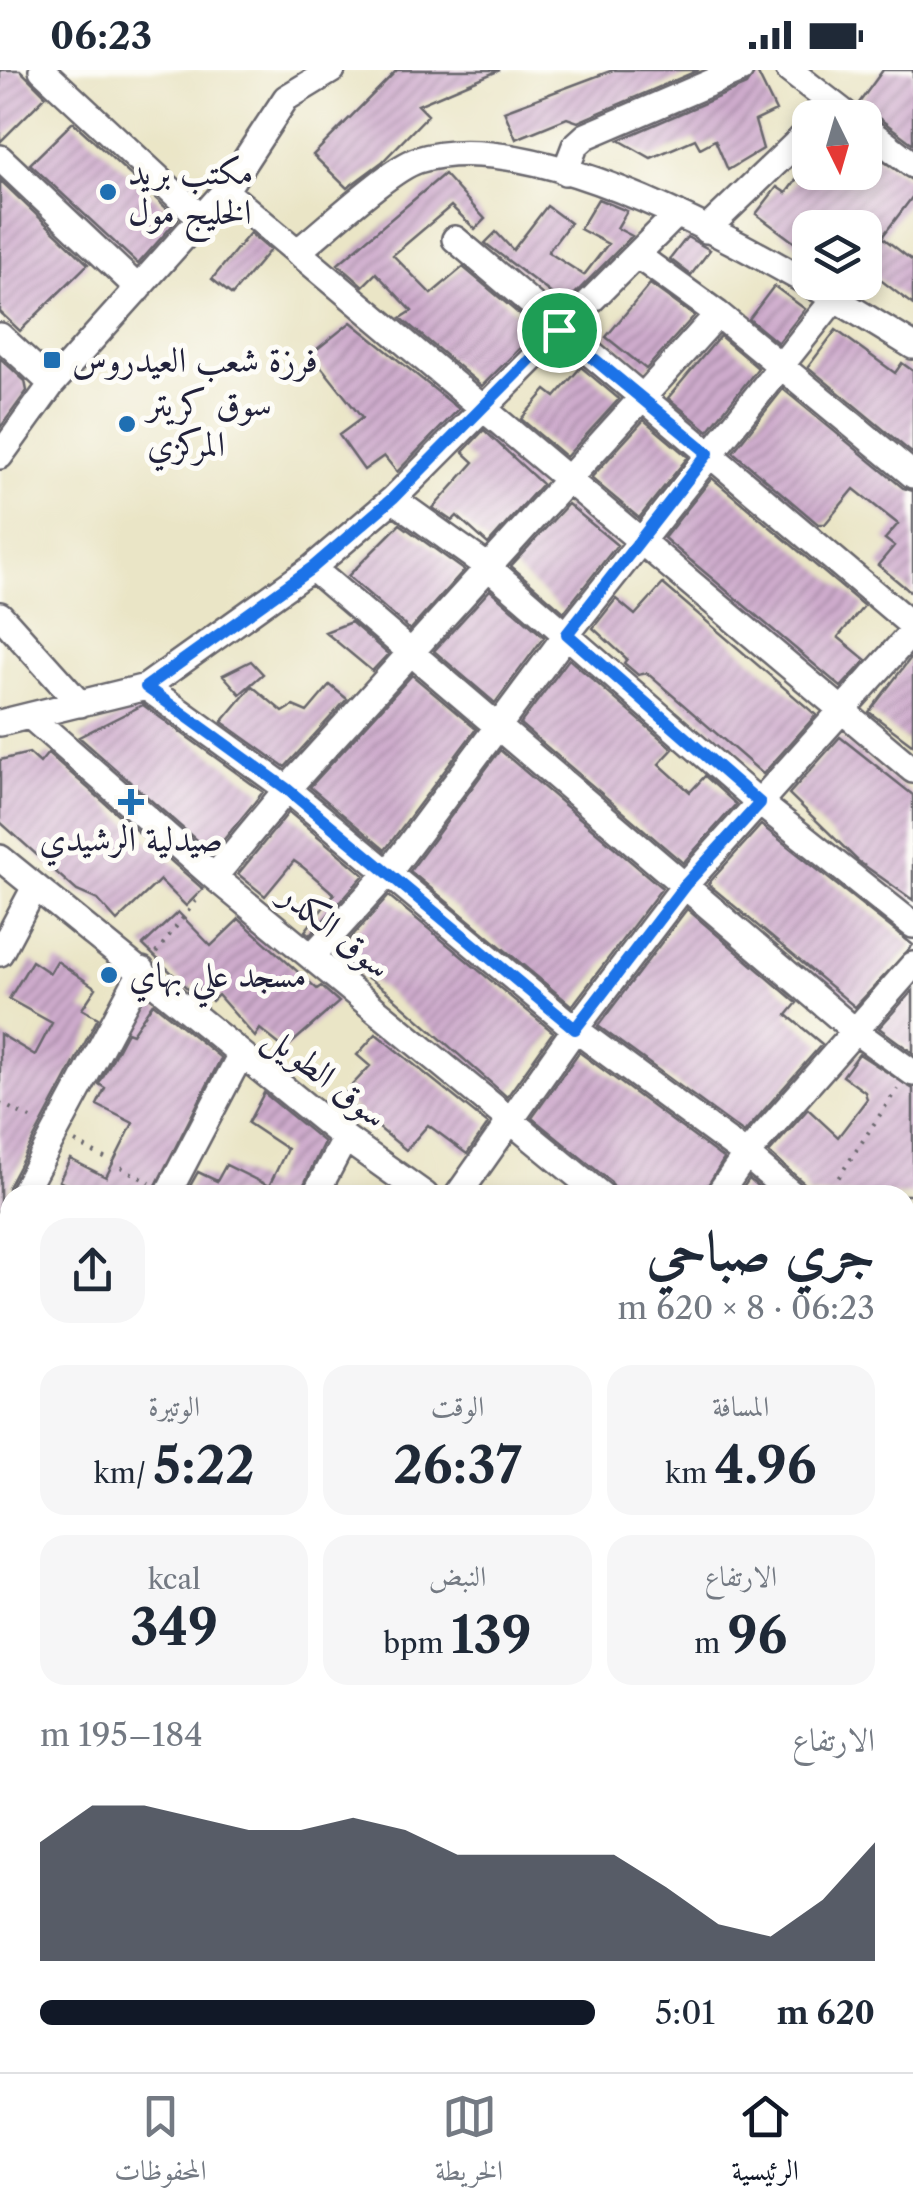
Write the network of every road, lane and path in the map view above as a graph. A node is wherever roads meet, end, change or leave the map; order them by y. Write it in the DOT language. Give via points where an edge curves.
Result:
graph roads {
  1 [pos="42,70"];
  2 [pos="288,70"];
  3 [pos="332,70"];
  4 [pos="740,70"];
  5 [pos="789,70"];
  6 [pos="286,98"];
  7 [pos="821,100"];
  8 [pos="882,141"];
  9 [pos="792,147"];
  10 [pos="0,158"];
  11 [pos="913,165"];
  12 [pos="565,172"];
  13 [pos="225,190"];
  14 [pos="678,214"];
  15 [pos="201,218"];
  16 [pos="706,230"];
  17 [pos="455,239"];
  18 [pos="296,252"];
  19 [pos="638,256"];
  20 [pos="792,275"];
  21 [pos="139,289"];
  22 [pos="833,300"];
  23 [pos="838,300"];
  24 [pos="718,314"];
  25 [pos="559,330"];
  26 [pos="0,336"];
  27 [pos="913,346"];
  28 [pos="779,364"];
  29 [pos="52,384"];
  30 [pos="642,398"];
  31 [pos="481,408"];
  32 [pos="708,453"];
  33 [pos="0,456"];
  34 [pos="913,475"];
  35 [pos="567,480"];
  36 [pos="393,498"];
  37 [pos="643,539"];
  38 [pos="488,567"];
  39 [pos="312,568"];
  40 [pos="0,615"];
  41 [pos="913,629"];
  42 [pos="567,634"];
  43 [pos="412,651"];
  44 [pos="146,687"];
  45 [pos="80,704"];
  46 [pos="844,711"];
  47 [pos="30,716"];
  48 [pos="0,722"];
  49 [pos="500,727"];
  50 [pos="913,770"];
  51 [pos="287,789"];
  52 [pos="760,803"];
  53 [pos="0,858"];
  54 [pos="388,872"];
  55 [pos="214,877"];
  56 [pos="685,885"];
  57 [pos="35,887"];
  58 [pos="913,925"];
  59 [pos="0,953"];
  60 [pos="313,955"];
  61 [pos="913,965"];
  62 [pos="142,970"];
  63 [pos="575,1029"];
  64 [pos="855,1031"];
  65 [pos="241,1054"];
  66 [pos="911,1072"];
  67 [pos="0,1104"];
  68 [pos="512,1122"];
  69 [pos="56,1132"];
  70 [pos="346,1138"];
  71 [pos="746,1155"];
  72 [pos="27,1185"];
  73 [pos="152,1185"];
  74 [pos="173,1185"];
  75 [pos="321,1185"];
  76 [pos="411,1185"];
  77 [pos="465,1185"];
  78 [pos="590,1185"];
  79 [pos="725,1185"];
  80 [pos="781,1185"];
  81 [pos="834,1185"];
  1 -- 15 [label="street"];
  2 -- 6 [label="street"];
  3 -- 6 [label="street"];
  4 -- 12 [label="street" via="586,136"];
  5 -- 7 [label="street"];
  6 -- 13 [label="street"];
  8 -- 11 [label="street"];
  9 -- 16 [label="street"];
  10 -- 21 [label="street"];
  12 -- 14 [label="street"];
  12 -- 18 [label="street" via="484,154 448,152 412,162"];
  13 -- 15 [label="street"];
  13 -- 18 [label="street"];
  14 -- 16 [label="street"];
  14 -- 19 [label="street"];
  15 -- 21 [label="street"];
  16 -- 20 [label="street"];
  17 -- 25 [label="street"];
  18 -- 31 [label="street"];
  19 -- 24 [label="street"];
  19 -- 25 [label="street"];
  21 -- 29 [label="street"];
  22 -- 28 [label="street"];
  23 -- 27 [label="street"];
  24 -- 28 [label="street"];
  24 -- 30 [label="street"];
  25 -- 30 [label="street"];
  25 -- 31 [label="street"];
  26 -- 29 [label="street"];
  28 -- 32 [label="street"];
  28 -- 34 [label="street"];
  29 -- 33 [label="street"];
  30 -- 32 [label="street"];
  30 -- 35 [label="street"];
  31 -- 35 [label="street"];
  31 -- 36 [label="street"];
  32 -- 37 [label="street"];
  32 -- 41 [label="street"];
  35 -- 37 [label="street"];
  35 -- 38 [label="street"];
  36 -- 38 [label="street"];
  36 -- 39 [label="street"];
  37 -- 42 [label="street"];
  37 -- 46 [label="street"];
  38 -- 42 [label="street"];
  38 -- 43 [label="street"];
  39 -- 43 [label="street"];
  39 -- 44 [label="street"];
  40 -- 45 [label="street"];
  41 -- 46 [label="street"];
  42 -- 49 [label="street"];
  42 -- 52 [label="street"];
  43 -- 49 [label="street"];
  43 -- 51 [label="street"];
  44 -- 45 [label="street"];
  44 -- 51 [label="street"];
  45 -- 47 [label="street"];
  46 -- 50 [label="street"];
  46 -- 52 [label="street"];
  47 -- 48 [label="street"];
  47 -- 55 [label="street, سوق الكدر"];
  49 -- 54 [label="street"];
  49 -- 56 [label="street"];
  51 -- 54 [label="street"];
  51 -- 55 [label="street"];
  52 -- 56 [label="street"];
  52 -- 58 [label="street"];
  53 -- 57 [label="street, سوق الطويل"];
  54 -- 60 [label="street"];
  54 -- 63 [label="street"];
  55 -- 60 [label="street, سوق الكدر"];
  55 -- 62 [label="path"];
  56 -- 63 [label="street"];
  56 -- 64 [label="street"];
  57 -- 59 [label="street"];
  57 -- 62 [label="street, سوق الطويل"];
  60 -- 68 [label="street, سوق الكدر"];
  61 -- 64 [label="street"];
  62 -- 65 [label="street, سوق الطويل"];
  62 -- 69 [label="street"];
  63 -- 68 [label="street"];
  63 -- 71 [label="street"];
  64 -- 66 [label="street"];
  64 -- 71 [label="street"];
  65 -- 70 [label="street, سوق الطويل"];
  65 -- 74 [label="street"];
  66 -- 81 [label="path"];
  67 -- 69 [label="path"];
  68 -- 77 [label="street"];
  68 -- 78 [label="street, سوق الكدر"];
  69 -- 72 [label="street"];
  69 -- 73 [label="path"];
  70 -- 75 [label="street"];
  70 -- 76 [label="street, سوق الطويل"];
  71 -- 79 [label="street"];
  71 -- 80 [label="street"];
}
